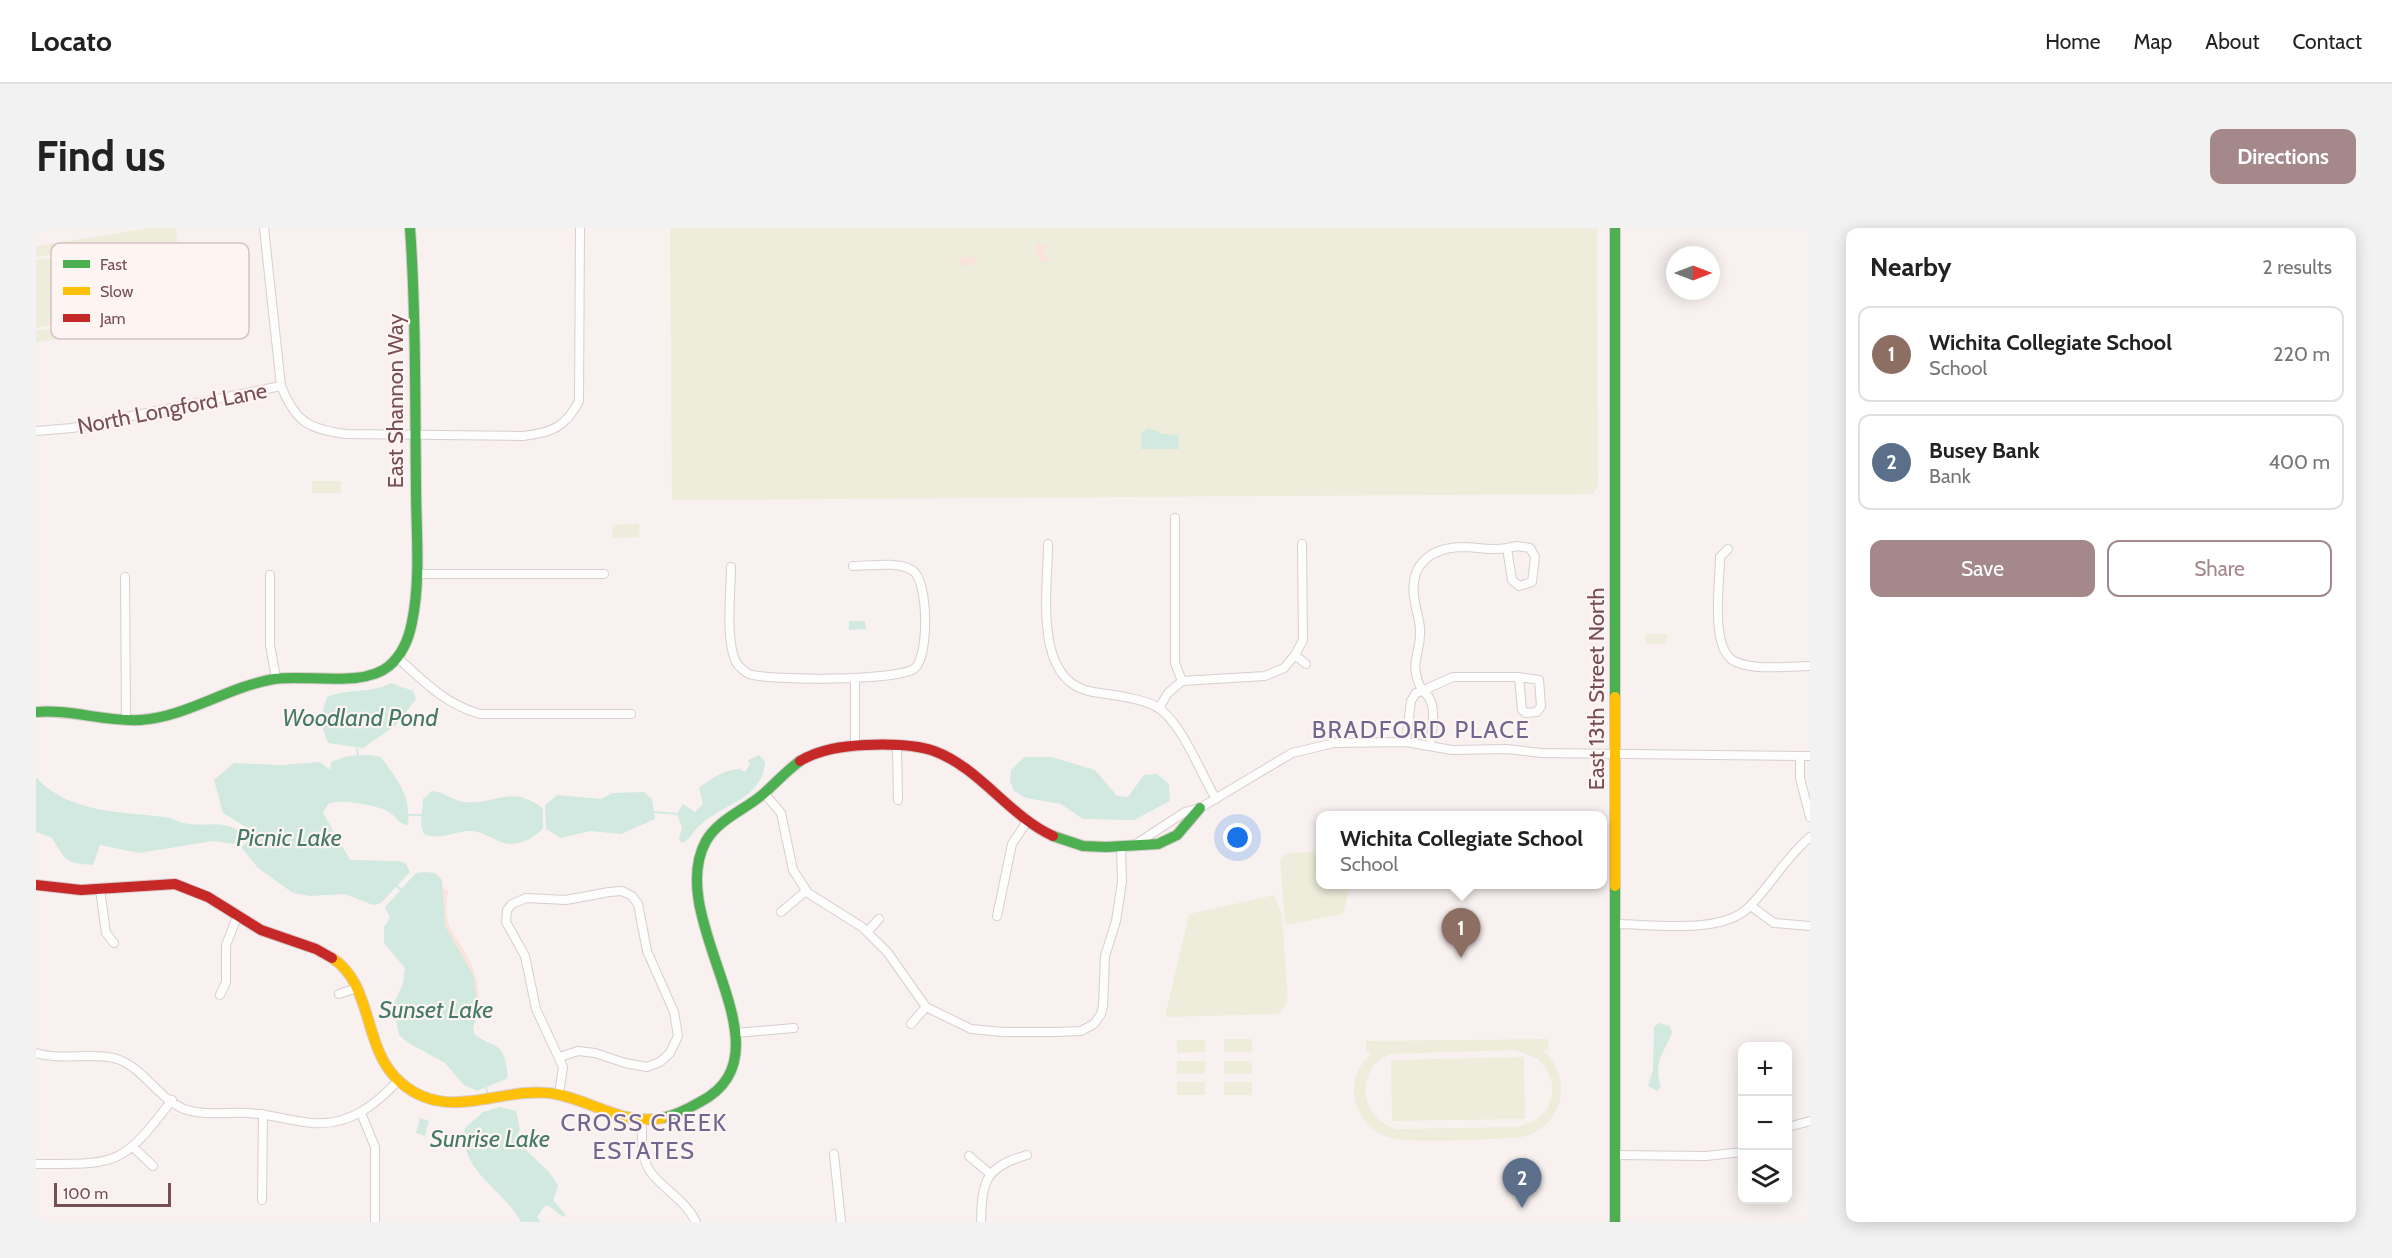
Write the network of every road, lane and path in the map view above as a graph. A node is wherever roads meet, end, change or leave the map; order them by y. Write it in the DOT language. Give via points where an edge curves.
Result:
graph roads {
  1 [pos="264,228"];
  2 [pos="410,228"];
  3 [pos="580,228"];
  4 [pos="1615,228"];
  5 [pos="281,386"];
  6 [pos="36,430"];
  7 [pos="415,435"];
  8 [pos="1175,518"];
  9 [pos="1048,544"];
  10 [pos="1302,544"];
  11 [pos="1507,548"];
  12 [pos="1728,549"];
  13 [pos="853,566"];
  14 [pos="732,567"];
  15 [pos="416,574"];
  16 [pos="604,574"];
  17 [pos="270,576"];
  18 [pos="125,577"];
  19 [pos="1295,655"];
  20 [pos="397,657"];
  21 [pos="1306,664"];
  22 [pos="1810,666"];
  23 [pos="1519,677"];
  24 [pos="276,678"];
  25 [pos="855,678"];
  26 [pos="1063,678"];
  27 [pos="1182,681"];
  28 [pos="1055,686"];
  29 [pos="1422,691"];
  30 [pos="1159,708"];
  31 [pos="36,712"];
  32 [pos="632,714"];
  33 [pos="126,720"];
  34 [pos="1406,742"];
  35 [pos="1430,746"];
  36 [pos="855,747"];
  37 [pos="897,747"];
  38 [pos="1615,755"];
  39 [pos="1800,756"];
  40 [pos="1810,756"];
  41 [pos="764,793"];
  42 [pos="1216,799"];
  43 [pos="898,800"];
  44 [pos="1200,808"];
  45 [pos="1810,817"];
  46 [pos="1028,820"];
  47 [pos="1810,837"];
  48 [pos="1136,844"];
  49 [pos="1121,848"];
  50 [pos="36,885"];
  51 [pos="100,889"];
  52 [pos="807,891"];
  53 [pos="1751,906"];
  54 [pos="781,912"];
  55 [pos="997,916"];
  56 [pos="237,917"];
  57 [pos="879,919"];
  58 [pos="1615,924"];
  59 [pos="1810,926"];
  60 [pos="867,932"];
  61 [pos="114,943"];
  62 [pos="357,988"];
  63 [pos="339,994"];
  64 [pos="220,995"];
  65 [pos="926,1007"];
  66 [pos="910,1024"];
  67 [pos="794,1028"];
  68 [pos="736,1034"];
  69 [pos="36,1053"];
  70 [pos="560,1057"];
  71 [pos="399,1080"];
  72 [pos="559,1094"];
  73 [pos="172,1100"];
  74 [pos="362,1113"];
  75 [pos="263,1114"];
  76 [pos="642,1120"];
  77 [pos="1810,1121"];
  78 [pos="1792,1126"];
  79 [pos="133,1147"];
  80 [pos="1738,1153"];
  81 [pos="834,1154"];
  82 [pos="1027,1155"];
  83 [pos="1616,1155"];
  84 [pos="969,1156"];
  85 [pos="36,1164"];
  86 [pos="153,1166"];
  87 [pos="989,1173"];
  88 [pos="262,1200"];
  89 [pos="375,1222"];
  90 [pos="696,1222"];
  91 [pos="841,1222"];
  92 [pos="981,1222"];
  93 [pos="1616,1222"];
  1 -- 5 [label="street"];
  2 -- 7 [label="street, East Shannon Way" via="415,303"];
  3 -- 7 [label="street, North Longford Lane" via="581,374 579,401 568,419 547,433 523,436"];
  4 -- 38 [label="street, East 13th Street North"];
  5 -- 6 [label="street, North Longford Lane" via="72,428"];
  5 -- 7 [label="street, North Longford Lane" via="297,416 322,431"];
  7 -- 15 [label="street, East Shannon Way"];
  8 -- 27 [label="street" via="1176,663"];
  9 -- 26 [label="street" via="1048,641"];
  10 -- 19 [label="street" via="1303,640"];
  11 -- 11 [label="street" via="1512,580 1519,586 1532,582 1535,557 1530,548"];
  11 -- 29 [label="street" via="1459,547 1434,552 1420,565 1413,595 1420,632 1414,674"];
  12 -- 22 [label="street" via="1720,558 1718,635 1724,652 1735,662 1753,665"];
  13 -- 25 [label="street" via="895,565 912,570 922,581 924,604 923,652 918,666 899,676"];
  14 -- 25 [label="street" via="731,641 736,663 747,673 766,677"];
  15 -- 16 [label="street"];
  15 -- 20 [label="street, East Shannon Way" via="415,612"];
  17 -- 24 [label="street" via="270,645"];
  18 -- 33 [label="street"];
  19 -- 21 [label="street"];
  19 -- 27 [label="street" via="1284,668 1265,676"];
  20 -- 24 [label="street" via="388,667 362,676"];
  20 -- 32 [label="street" via="441,697 480,714"];
  23 -- 29 [label="street" via="1452,677"];
  24 -- 33 [label="street" via="165,717"];
  25 -- 36 [label="street"];
  26 -- 28 [label="street"];
  26 -- 30 [label="street" via="1089,692 1125,697"];
  27 -- 30 [label="street"];
  29 -- 34 [label="street" via="1416,693 1412,702"];
  29 -- 35 [label="street" via="1433,707"];
  30 -- 42 [label="street" via="1178,731"];
  31 -- 33 [label="street" via="51,710"];
  34 -- 35 [label="street"];
  34 -- 42 [label="street" via="1334,743 1292,753"];
  35 -- 38 [label="street"];
  36 -- 37 [label="street"];
  36 -- 41 [label="street" via="810,754 790,767"];
  37 -- 43 [label="street"];
  37 -- 46 [label="street" via="932,750 957,764"];
  38 -- 39 [label="street"];
  38 -- 58 [label="street, East 13th Street North"];
  39 -- 40 [label="street"];
  39 -- 45 [label="street" via="1800,778"];
  41 -- 52 [label="street" via="781,813 793,870"];
  41 -- 68 [label="street" via="711,834 702,846 696,868 702,923 726,990"];
  42 -- 44 [label="street"];
  44 -- 48 [label="street" via="1185,812"];
  44 -- 48 [label="street" via="1166,842"];
  46 -- 49 [label="street" via="1047,834 1077,847"];
  46 -- 55 [label="street" via="1012,844"];
  47 -- 53 [label="street"];
  48 -- 49 [label="street"];
  49 -- 65 [label="street" via="1122,882 1105,956 1101,1014 1094,1024 1081,1031 971,1029"];
  50 -- 51 [label="street" via="63,891"];
  51 -- 56 [label="street" via="174,884 201,894"];
  51 -- 61 [label="street" via="106,933"];
  52 -- 54 [label="street"];
  52 -- 60 [label="street"];
  53 -- 58 [label="street" via="1720,924"];
  53 -- 59 [label="street" via="1774,923"];
  56 -- 62 [label="street" via="267,933 328,953 345,966"];
  56 -- 64 [label="street" via="226,945 226,982"];
  57 -- 60 [label="street"];
  58 -- 83 [label="street, East 13th Street North"];
  60 -- 65 [label="street" via="888,953"];
  62 -- 63 [label="street"];
  62 -- 71 [label="street" via="376,1052"];
  65 -- 66 [label="street"];
  67 -- 68 [label="street"];
  68 -- 76 [label="street" via="738,1064 729,1082 716,1095 680,1114"];
  69 -- 73 [label="street" via="116,1059 133,1067"];
  70 -- 70 [label="street" via="536,1009 525,956 506,922 507,910 526,898 566,900 622,891 638,904 647,951 674,1012 678,1036 670,1053 647,1067 578,1051"];
  70 -- 72 [label="street" via="563,1067"];
  71 -- 72 [label="street" via="428,1098 468,1103 510,1093"];
  71 -- 74 [label="street"];
  72 -- 76 [label="street" via="613,1115"];
  73 -- 75 [label="street" via="184,1109"];
  73 -- 79 [label="street"];
  74 -- 75 [label="street" via="345,1120 314,1123"];
  74 -- 89 [label="street" via="375,1146"];
  75 -- 88 [label="street"];
  76 -- 90 [label="street" via="643,1155 651,1173 677,1196"];
  77 -- 78 [label="street"];
  79 -- 85 [label="street" via="116,1160 102,1164"];
  79 -- 86 [label="street"];
  80 -- 83 [label="street"];
  81 -- 91 [label="street"];
  82 -- 87 [label="street" via="1006,1161"];
  83 -- 93 [label="street, East 13th Street North"];
  84 -- 87 [label="street"];
  87 -- 92 [label="street" via="981,1190"];
}
